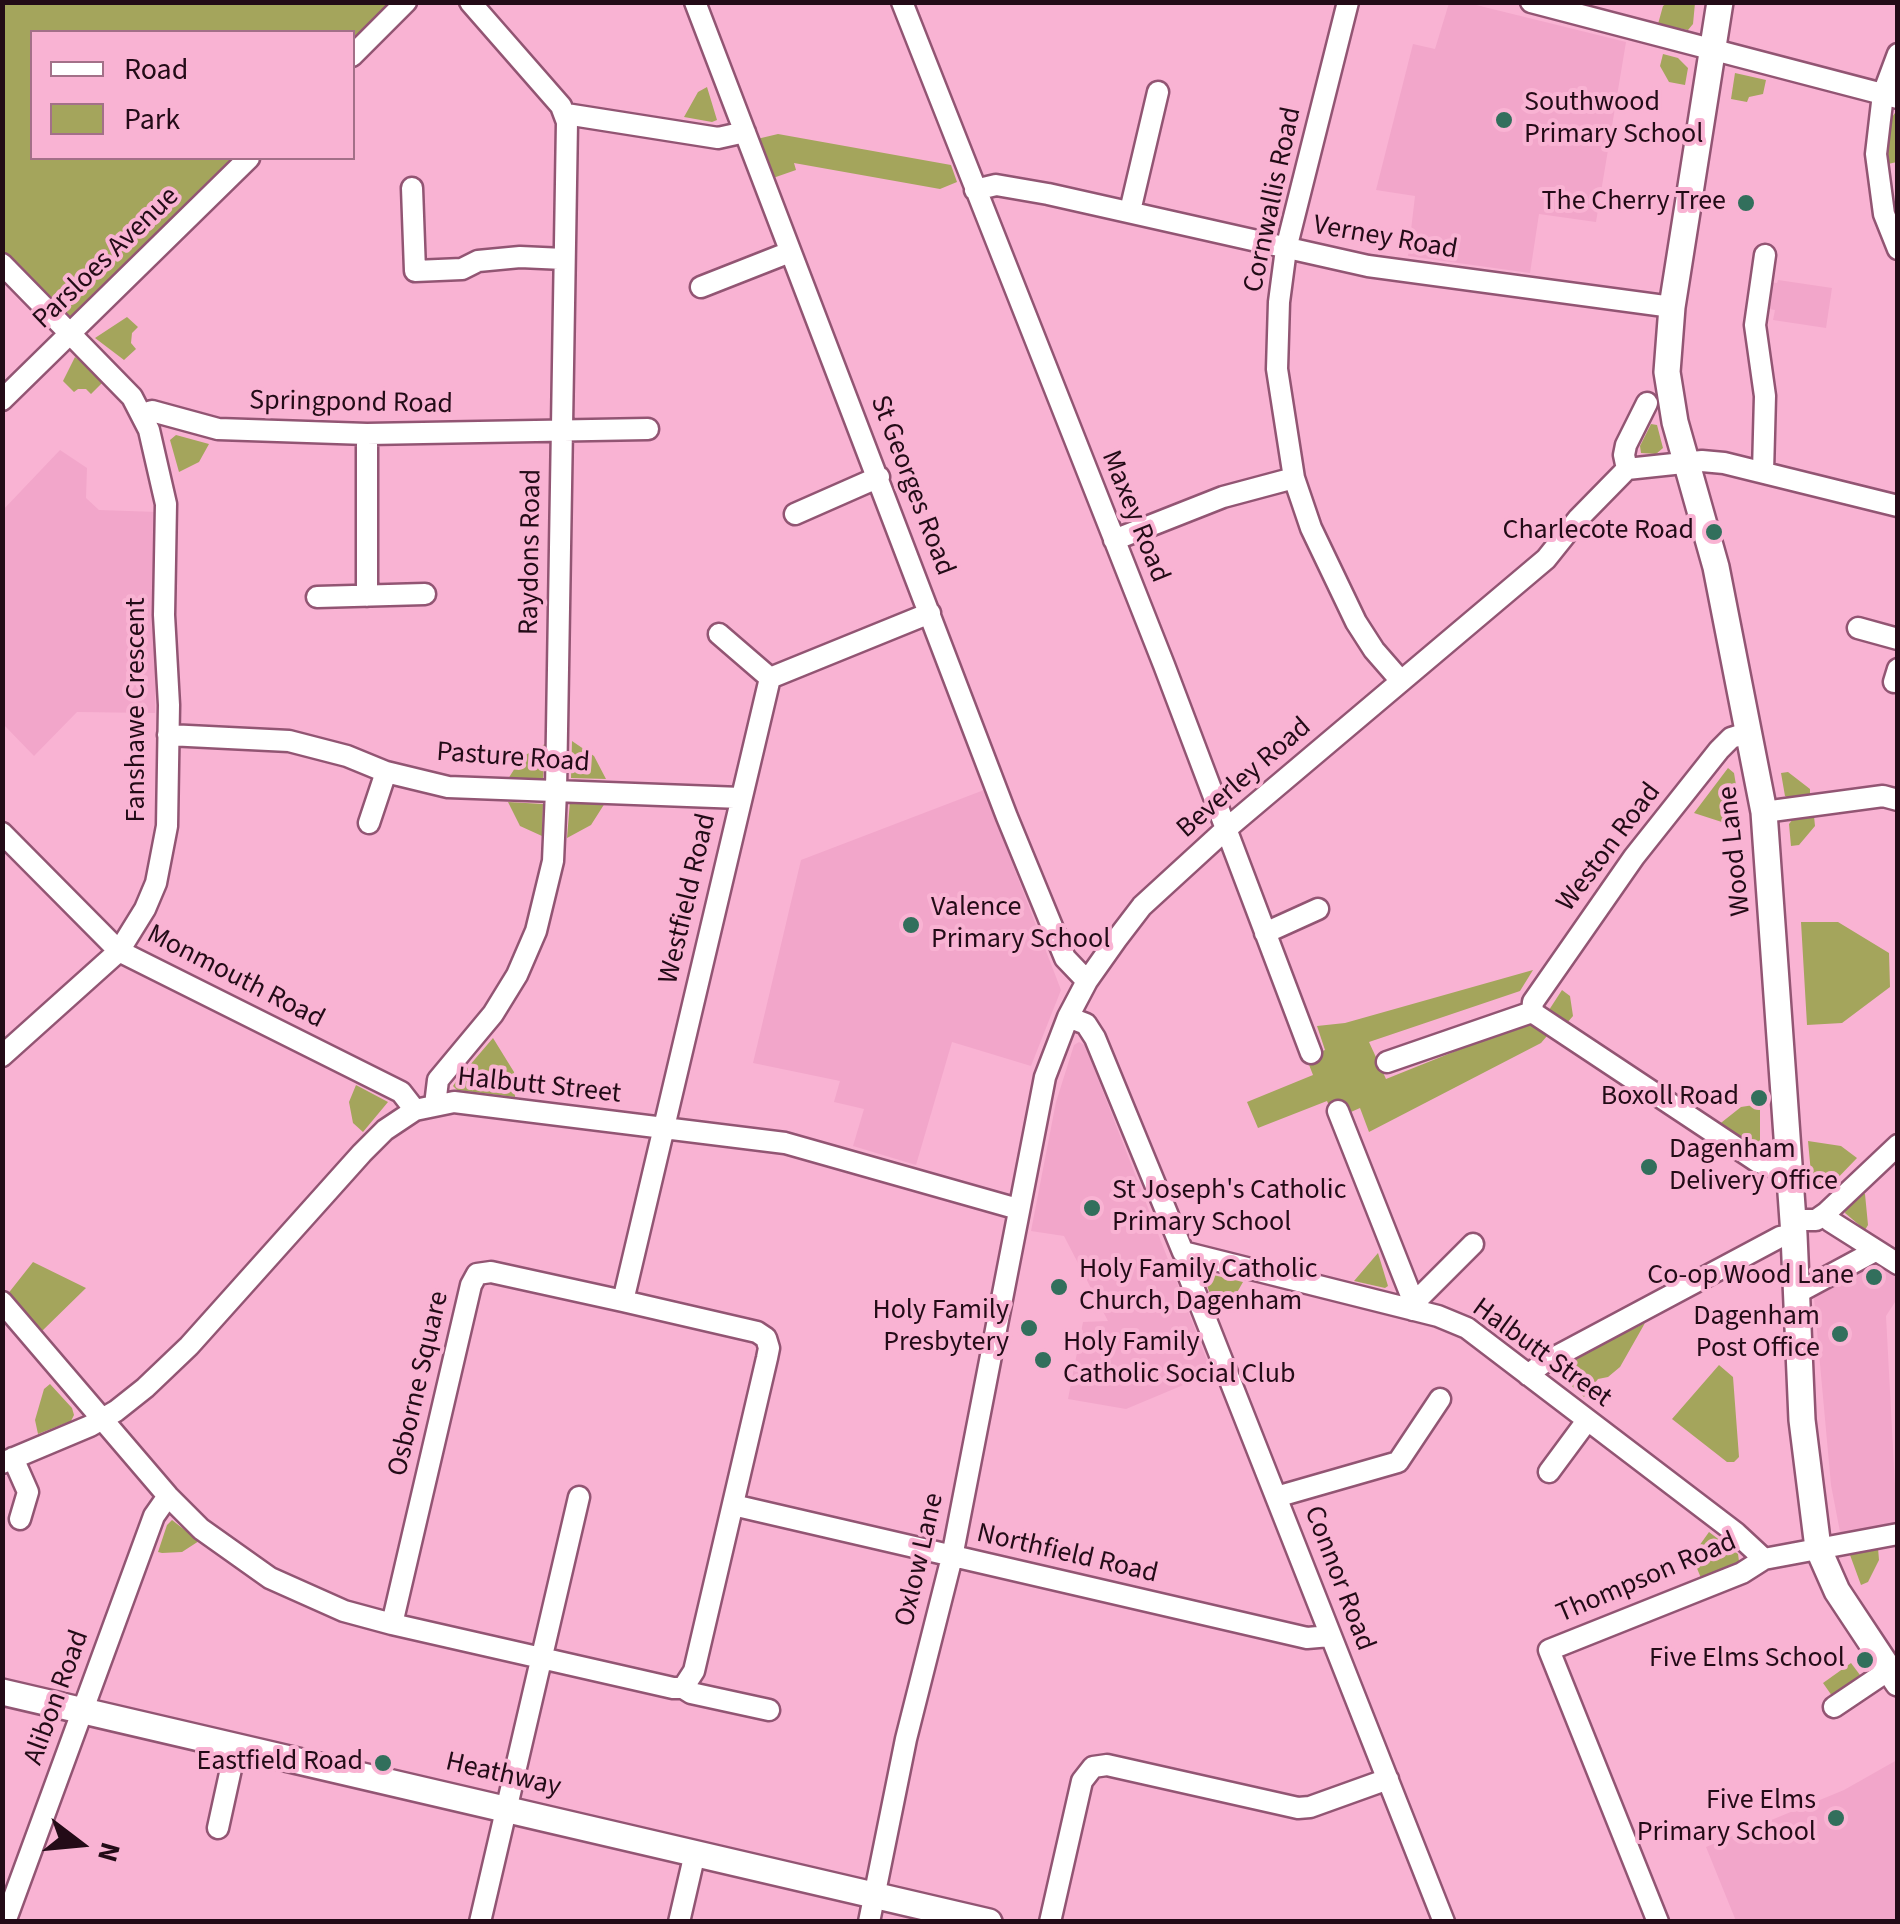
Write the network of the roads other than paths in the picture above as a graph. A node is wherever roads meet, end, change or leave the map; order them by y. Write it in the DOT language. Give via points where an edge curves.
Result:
graph roads {
  1 [pos="406,2"];
  2 [pos="470,2"];
  3 [pos="695,2"];
  4 [pos="902,2"];
  5 [pos="1348,2"];
  6 [pos="1531,2"];
  7 [pos="1720,2"];
  8 [pos="1714,51"];
  9 [pos="355,53"];
  10 [pos="1898,54"];
  11 [pos="1158,92"];
  12 [pos="1890,96"];
  13 [pos="566,114"];
  14 [pos="745,132"];
  15 [pos="248,160"];
  16 [pos="412,188"];
  17 [pos="975,190"];
  18 [pos="1130,211"];
  19 [pos="1286,249"];
  20 [pos="1898,249"];
  21 [pos="790,252"];
  22 [pos="1764,255"];
  23 [pos="564,259"];
  24 [pos="2,264"];
  25 [pos="702,288"];
  26 [pos="1672,307"];
  27 [pos="70,333"];
  28 [pos="2,400"];
  29 [pos="1647,403"];
  30 [pos="142,414"];
  31 [pos="648,430"];
  32 [pos="562,431"];
  33 [pos="367,434"];
  34 [pos="1687,464"];
  35 [pos="1627,469"];
  36 [pos="1762,472"];
  37 [pos="879,477"];
  38 [pos="1294,478"];
  39 [pos="1559,506"];
  40 [pos="1898,506"];
  41 [pos="795,514"];
  42 [pos="1578,519"];
  43 [pos="1114,540"];
  44 [pos="425,594"];
  45 [pos="366,596"];
  46 [pos="317,597"];
  47 [pos="930,613"];
  48 [pos="1858,628"];
  49 [pos="719,634"];
  50 [pos="1898,639"];
  51 [pos="770,678"];
  52 [pos="1401,681"];
  53 [pos="1750,732"];
  54 [pos="168,735"];
  55 [pos="386,772"];
  56 [pos="556,791"];
  57 [pos="741,798"];
  58 [pos="1898,800"];
  59 [pos="1764,812"];
  60 [pos="369,823"];
  61 [pos="1226,830"];
  62 [pos="2,833"];
  63 [pos="1318,910"];
  64 [pos="1265,933"];
  65 [pos="119,951"];
  66 [pos="1087,981"];
  67 [pos="1532,1012"];
  68 [pos="1068,1017"];
  69 [pos="1311,1053"];
  70 [pos="2,1056"];
  71 [pos="1387,1062"];
  72 [pos="425,1108"];
  73 [pos="1338,1112"];
  74 [pos="664,1128"];
  75 [pos="1898,1145"];
  76 [pos="1789,1164"];
  77 [pos="1018,1208"];
  78 [pos="1826,1213"];
  79 [pos="1794,1228"];
  80 [pos="1472,1244"];
  81 [pos="1875,1251"];
  82 [pos="1190,1256"];
  83 [pos="1898,1264"];
  84 [pos="1797,1293"];
  85 [pos="623,1301"];
  86 [pos="2,1302"];
  87 [pos="1414,1306"];
  88 [pos="1528,1375"];
  89 [pos="1440,1398"];
  90 [pos="102,1419"];
  91 [pos="1586,1422"];
  92 [pos="8,1460"];
  93 [pos="1549,1472"];
  94 [pos="168,1496"];
  95 [pos="579,1496"];
  96 [pos="1276,1497"];
  97 [pos="733,1504"];
  98 [pos="20,1519"];
  99 [pos="1898,1534"];
  100 [pos="1818,1548"];
  101 [pos="952,1557"];
  102 [pos="1764,1558"];
  103 [pos="392,1624"];
  104 [pos="1330,1636"];
  105 [pos="541,1658"];
  106 [pos="1893,1676"];
  107 [pos="684,1688"];
  108 [pos="2,1692"];
  109 [pos="1834,1708"];
  110 [pos="82,1710"];
  111 [pos="769,1710"];
  112 [pos="236,1746"];
  113 [pos="1388,1780"];
  114 [pos="506,1808"];
  115 [pos="218,1828"];
  116 [pos="694,1852"];
  117 [pos="874,1893"];
  118 [pos="13,1916"];
  119 [pos="480,1922"];
  120 [pos="679,1922"];
  121 [pos="868,1922"];
  122 [pos="989,1922"];
  123 [pos="1050,1922"];
  124 [pos="1444,1922"];
  125 [pos="1658,1922"];
  1 -- 9 [label="street"];
  2 -- 13 [label="street"];
  3 -- 14 [label="street, St Georges Road"];
  4 -- 17 [label="street, Maxey Road"];
  5 -- 19 [label="street, Cornwallis Road"];
  6 -- 8 [label="street"];
  7 -- 8 [label="main road, Wood Lane"];
  8 -- 12 [label="street"];
  8 -- 26 [label="main road, Wood Lane"];
  10 -- 12 [label="street"];
  11 -- 18 [label="street"];
  12 -- 20 [label="street" via="1876,139 1878,184"];
  13 -- 14 [label="street" via="718,138"];
  13 -- 23 [label="street, Raydons Road"];
  14 -- 21 [label="street, St Georges Road"];
  15 -- 27 [label="street, Parsloes Avenue"];
  16 -- 23 [label="street" via="415,271 520,257"];
  17 -- 18 [label="street, Verney Road" via="996,185"];
  17 -- 43 [label="street, Maxey Road"];
  18 -- 19 [label="street, Verney Road"];
  19 -- 26 [label="street, Verney Road" via="1480,284"];
  19 -- 38 [label="street, Cornwallis Road" via="1277,369"];
  21 -- 25 [label="street"];
  21 -- 37 [label="street, St Georges Road"];
  22 -- 36 [label="street" via="1755,324 1766,396"];
  23 -- 32 [label="street, Raydons Road"];
  24 -- 27 [label="street, Fanshawe Crescent"];
  26 -- 34 [label="main road, Wood Lane" via="1667,372"];
  27 -- 28 [label="street, Parsloes Avenue"];
  27 -- 30 [label="street, Fanshawe Crescent"];
  29 -- 35 [label="street" via="1626,445"];
  30 -- 33 [label="street, Springpond Road" via="218,429"];
  30 -- 54 [label="street, Fanshawe Crescent" via="166,504"];
  31 -- 32 [label="street, Springpond Road"];
  32 -- 33 [label="street, Springpond Road"];
  32 -- 56 [label="street, Raydons Road"];
  33 -- 45 [label="street"];
  34 -- 35 [label="street"];
  34 -- 36 [label="street"];
  34 -- 53 [label="main road, Wood Lane"];
  35 -- 42 [label="street, Beverley Road"];
  36 -- 40 [label="street"];
  37 -- 41 [label="street"];
  37 -- 47 [label="street, St Georges Road"];
  38 -- 43 [label="street" via="1223,497"];
  38 -- 52 [label="street, Cornwallis Road" via="1332,578 1374,650"];
  39 -- 42 [label="street"];
  42 -- 52 [label="street, Beverley Road" via="1546,559"];
  43 -- 61 [label="street, Maxey Road"];
  44 -- 45 [label="street"];
  45 -- 46 [label="street"];
  47 -- 51 [label="street"];
  47 -- 66 [label="street, St Georges Road" via="1065,958"];
  48 -- 50 [label="street"];
  49 -- 51 [label="street"];
  51 -- 57 [label="street, Westfield Road"];
  52 -- 61 [label="street, Beverley Road"];
  53 -- 59 [label="main road, Wood Lane"];
  53 -- 67 [label="street, Weston Road" via="1719,750 1634,857"];
  54 -- 55 [label="street, Pasture Road" via="289,741"];
  54 -- 65 [label="street, Fanshawe Crescent" via="163,853 145,909"];
  55 -- 56 [label="street, Pasture Road" via="448,787"];
  55 -- 60 [label="street"];
  56 -- 57 [label="street, Pasture Road"];
  56 -- 72 [label="street, Raydons Road" via="549,885 528,953 494,1014 438,1080"];
  57 -- 74 [label="street, Westfield Road"];
  58 -- 59 [label="street" via="1883,796"];
  59 -- 76 [label="main road, Wood Lane"];
  61 -- 64 [label="street, Maxey Road"];
  61 -- 66 [label="street, Beverley Road" via="1142,906"];
  62 -- 65 [label="street, Monmouth Road"];
  63 -- 64 [label="street"];
  64 -- 69 [label="street, Maxey Road"];
  65 -- 70 [label="street, Fanshawe Crescent"];
  65 -- 72 [label="street, Monmouth Road"];
  66 -- 68 [label="street, Beverley Road"];
  67 -- 71 [label="street"];
  67 -- 76 [label="street" via="1758,1162"];
  68 -- 77 [label="street, Beverley Road" via="1045,1076"];
  68 -- 82 [label="street" via="1086,1024 1096,1038 1178,1248"];
  72 -- 74 [label="street, Halbutt Street" via="454,1102"];
  72 -- 90 [label="street" via="385,1130 173,1363"];
  73 -- 87 [label="street"];
  74 -- 77 [label="street, Halbutt Street" via="785,1143"];
  74 -- 85 [label="street, Westfield Road"];
  75 -- 78 [label="street"];
  76 -- 79 [label="main road, Wood Lane"];
  77 -- 101 [label="street, Oxlow Lane"];
  78 -- 79 [label="street"];
  78 -- 81 [label="street"];
  79 -- 84 [label="main road, Wood Lane"];
  79 -- 88 [label="street"];
  80 -- 87 [label="street"];
  81 -- 83 [label="street"];
  81 -- 84 [label="street"];
  82 -- 87 [label="street, Halbutt Street"];
  82 -- 96 [label="street, Connor Road" via="1188,1274"];
  84 -- 100 [label="main road, Wood Lane" via="1802,1420"];
  85 -- 97 [label="street, Osborne Square" via="766,1338"];
  85 -- 103 [label="street, Osborne Square" via="478,1274"];
  86 -- 90 [label="street"];
  87 -- 88 [label="street, Halbutt Street" via="1468,1328"];
  88 -- 91 [label="street, Halbutt Street"];
  89 -- 96 [label="street" via="1398,1462"];
  90 -- 92 [label="street"];
  90 -- 94 [label="street"];
  91 -- 93 [label="street"];
  91 -- 102 [label="street, Halbutt Street"];
  92 -- 98 [label="street" via="28,1492"];
  94 -- 103 [label="street" via="201,1529 270,1578"];
  94 -- 110 [label="street, Alibon Road" via="154,1516"];
  95 -- 105 [label="street"];
  96 -- 104 [label="street, Connor Road"];
  97 -- 101 [label="street, Northfield Road"];
  97 -- 107 [label="street, Osborne Square" via="694,1671"];
  99 -- 100 [label="street, Thompson Road"];
  100 -- 102 [label="street, Thompson Road"];
  100 -- 106 [label="main road, Wood Lane" via="1837,1591"];
  101 -- 104 [label="street, Northfield Road" via="1307,1638"];
  101 -- 117 [label="street, Oxlow Lane"];
  102 -- 125 [label="street, Thompson Road" via="1742,1573 1549,1650"];
  103 -- 105 [label="street"];
  104 -- 113 [label="street, Connor Road"];
  105 -- 107 [label="street"];
  105 -- 114 [label="street"];
  106 -- 109 [label="street"];
  107 -- 111 [label="street"];
  108 -- 110 [label="main road, Heathway"];
  110 -- 112 [label="main road, Heathway"];
  110 -- 118 [label="street, Alibon Road"];
  112 -- 114 [label="main road, Heathway"];
  112 -- 115 [label="street"];
  113 -- 123 [label="street" via="1298,1808 1107,1765 1093,1768 1082,1781"];
  113 -- 124 [label="street, Connor Road"];
  114 -- 116 [label="main road, Heathway"];
  114 -- 119 [label="street"];
  116 -- 117 [label="main road, Heathway"];
  116 -- 120 [label="street"];
  117 -- 121 [label="street, Oxlow Lane"];
  117 -- 122 [label="main road, Heathway"];
}
